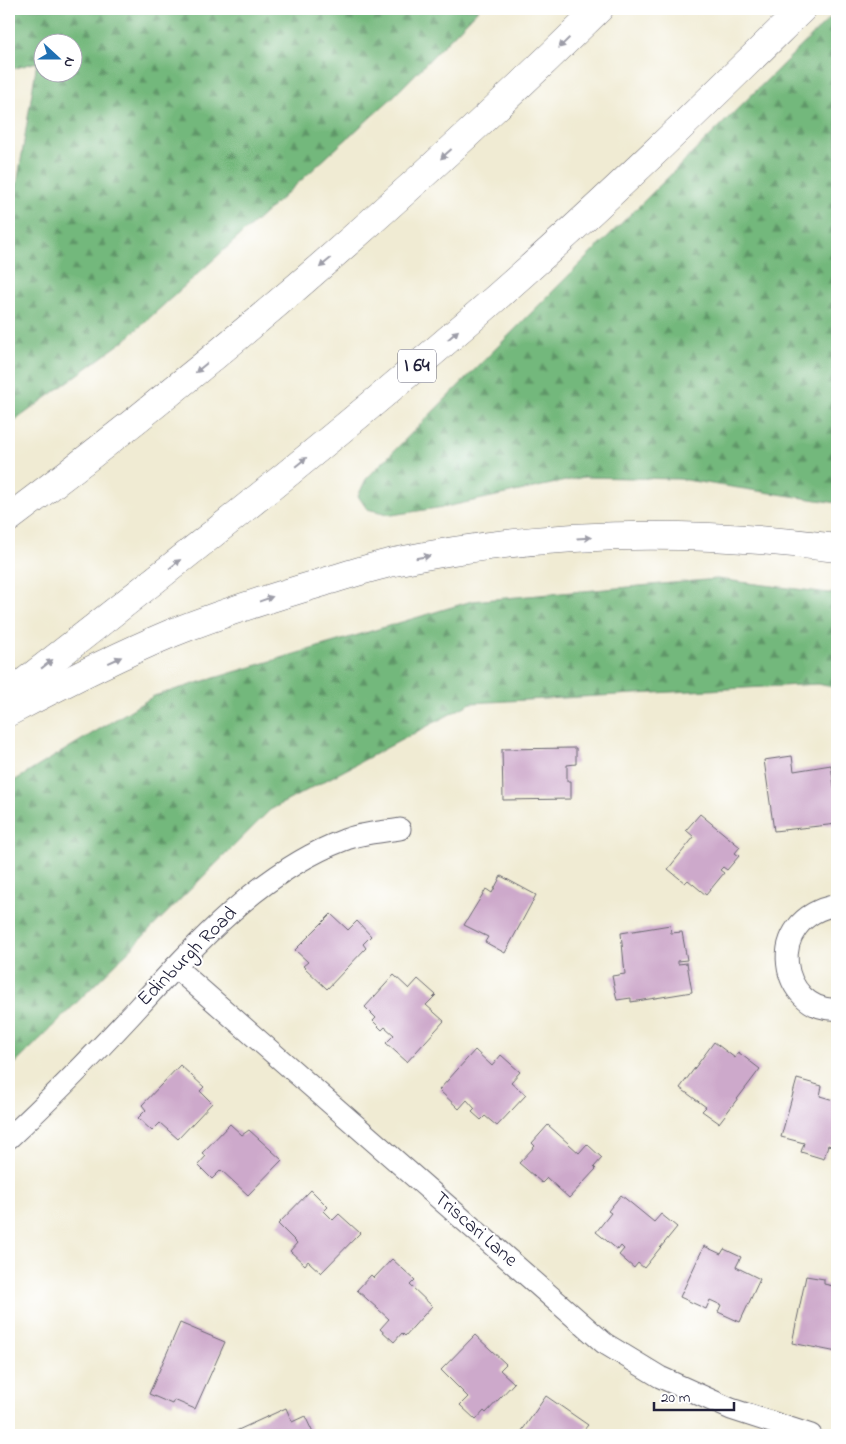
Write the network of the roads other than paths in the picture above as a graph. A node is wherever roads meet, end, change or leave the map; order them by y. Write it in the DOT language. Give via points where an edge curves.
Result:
graph roads {
  1 [pos="599,9"];
  2 [pos="802,9"];
  3 [pos="9,518"];
  4 [pos="837,548"];
  5 [pos="9,694"];
  6 [pos="9,712"];
  7 [pos="400,829"];
  8 [pos="837,905"];
  9 [pos="175,967"];
  10 [pos="837,1009"];
  11 [pos="9,1138"];
  12 [pos="811,1435"];
  1 -- 3 [label="highway, one-way" via="476,127 327,261 187,379"];
  5 -- 2 [label="highway, I 64, one-way" via="386,393 664,145"];
  6 -- 4 [label="highway, one-way" via="172,633 276,596 393,562 505,543 591,537 686,535"];
  7 -- 9 [label="street, Edinburgh Road" via="346,839 300,860 230,912"];
  8 -- 10 [label="street" via="821,908 794,930 788,946 787,964 792,980 802,994 816,1004"];
  9 -- 11 [label="street, Edinburgh Road" via="57,1094"];
  9 -- 12 [label="street, Triscari Lane" via="604,1343 668,1381 731,1409"];
}
